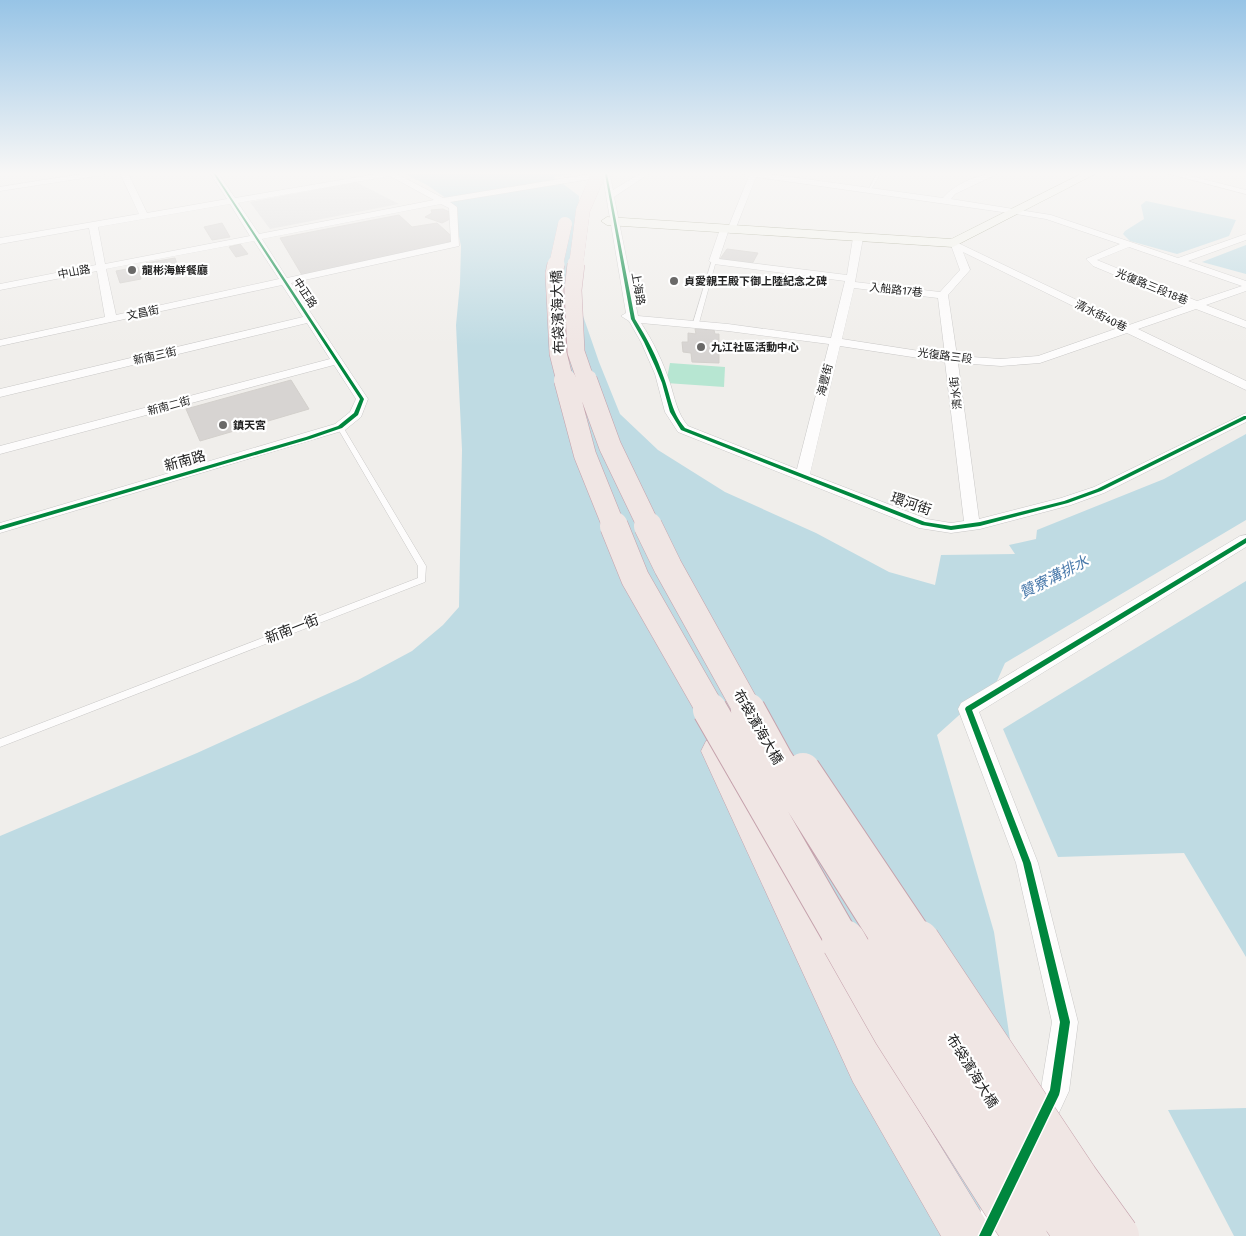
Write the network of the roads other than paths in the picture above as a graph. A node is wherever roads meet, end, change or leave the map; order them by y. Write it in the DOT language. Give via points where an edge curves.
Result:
graph roads {
  1 [pos="727,230"];
  2 [pos="60,231"];
  3 [pos="94,231"];
  4 [pos="253,231"];
  5 [pos="285,231"];
  6 [pos="455,231"];
  7 [pos="564,231"];
  8 [pos="580,231"];
  9 [pos="612,231"];
  10 [pos="738,231"];
  11 [pos="979,231"];
  12 [pos="1090,231"];
  13 [pos="257,236"];
  14 [pos="1246,237"];
  15 [pos="858,238"];
  16 [pos="0,241"];
  17 [pos="954,244"];
  18 [pos="1129,244"];
  19 [pos="714,261"];
  20 [pos="1178,261"];
  21 [pos="100,268"];
  22 [pos="286,282"];
  23 [pos="850,282"];
  24 [pos="1246,284"];
  25 [pos="0,287"];
  26 [pos="1246,288"];
  27 [pos="943,295"];
  28 [pos="1197,306"];
  29 [pos="111,319"];
  30 [pos="310,319"];
  31 [pos="633,319"];
  32 [pos="696,322"];
  33 [pos="1246,325"];
  34 [pos="1129,329"];
  35 [pos="834,341"];
  36 [pos="0,343"];
  37 [pos="952,358"];
  38 [pos="337,361"];
  39 [pos="1246,386"];
  40 [pos="0,393"];
  41 [pos="362,399"];
  42 [pos="1246,417"];
  43 [pos="340,427"];
  44 [pos="0,450"];
  45 [pos="802,476"];
  46 [pos="972,525"];
  47 [pos="0,528"];
  48 [pos="1246,540"];
  49 [pos="651,572"];
  50 [pos="0,743"];
  51 [pos="968,1236"];
  52 [pos="985,1236"];
  53 [pos="1025,1236"];
  54 [pos="1077,1236"];
  55 [pos="1117,1236"];
  1 -- 19 [label="street"];
  2 -- 16 [label="street"];
  3 -- 21 [label="street"];
  4 -- 13 [label="street, 中正路"];
  5 -- 13 [label="street, 中山路"];
  6 -- 22 [label="street, 文昌街" via="456,244"];
  7 -- 49 [label="highway, 布袋濱海大橋, bridge" via="554,274 558,353 585,455"];
  8 -- 49 [label="highway, 布袋濱海大橋, bridge" via="573,290 576,352"];
  9 -- 31 [label="street, 上海路" via="623,314"];
  10 -- 15 [label="main road"];
  11 -- 17 [label="main road"];
  12 -- 18 [label="street"];
  13 -- 21 [label="street, 中山路"];
  13 -- 22 [label="street, 中正路"];
  14 -- 20 [label="street"];
  15 -- 17 [label="main road"];
  15 -- 23 [label="street, 海豐街"];
  17 -- 27 [label="street" via="965,270"];
  17 -- 34 [label="street, 清水街40巷"];
  18 -- 20 [label="street"];
  18 -- 28 [label="street, 光復路三段18巷" via="1091,259 1096,264"];
  19 -- 23 [label="street, 入船路17巷"];
  19 -- 32 [label="lane"];
  20 -- 24 [label="street"];
  21 -- 25 [label="street, 中山路"];
  21 -- 29 [label="street"];
  22 -- 29 [label="street, 文昌街"];
  22 -- 30 [label="street, 中正路"];
  23 -- 27 [label="street, 入船路17巷"];
  23 -- 35 [label="street, 海豐街"];
  26 -- 28 [label="street, 光復路三段"];
  27 -- 37 [label="street, 清水街"];
  28 -- 33 [label="street"];
  28 -- 34 [label="street, 光復路三段"];
  29 -- 36 [label="street, 文昌街"];
  30 -- 38 [label="street, 中正路"];
  30 -- 40 [label="street, 新南三街"];
  31 -- 32 [label="street, 光復路三段"];
  31 -- 45 [label="street, 環河街" via="664,382 673,418 683,428"];
  32 -- 35 [label="street, 光復路三段"];
  34 -- 37 [label="street, 光復路三段" via="1040,359 1018,363"];
  34 -- 39 [label="street, 清水街40巷"];
  35 -- 37 [label="street, 光復路三段"];
  35 -- 45 [label="street, 海豐街"];
  37 -- 46 [label="street, 清水街"];
  38 -- 41 [label="street, 中正路"];
  38 -- 44 [label="street, 新南二街"];
  41 -- 43 [label="street, 新南路" via="356,414"];
  42 -- 46 [label="street, 環河街" via="1099,490 1066,502"];
  43 -- 47 [label="street, 新南路"];
  43 -- 50 [label="lane, 新南一街" via="422,566 422,580"];
  45 -- 46 [label="street, 環河街" via="924,524 951,528"];
  48 -- 52 [label="street" via="968,709 1027,863 1065,1022 1055,1091"];
  49 -- 51 [label="highway, bridge" via="868,1067"];
  49 -- 53 [label="highway, 布袋濱海大橋, bridge" via="895,1032"];
  49 -- 54 [label="highway, 布袋濱海大橋, bridge" via="775,759"];
  49 -- 55 [label="highway, bridge"];
}
